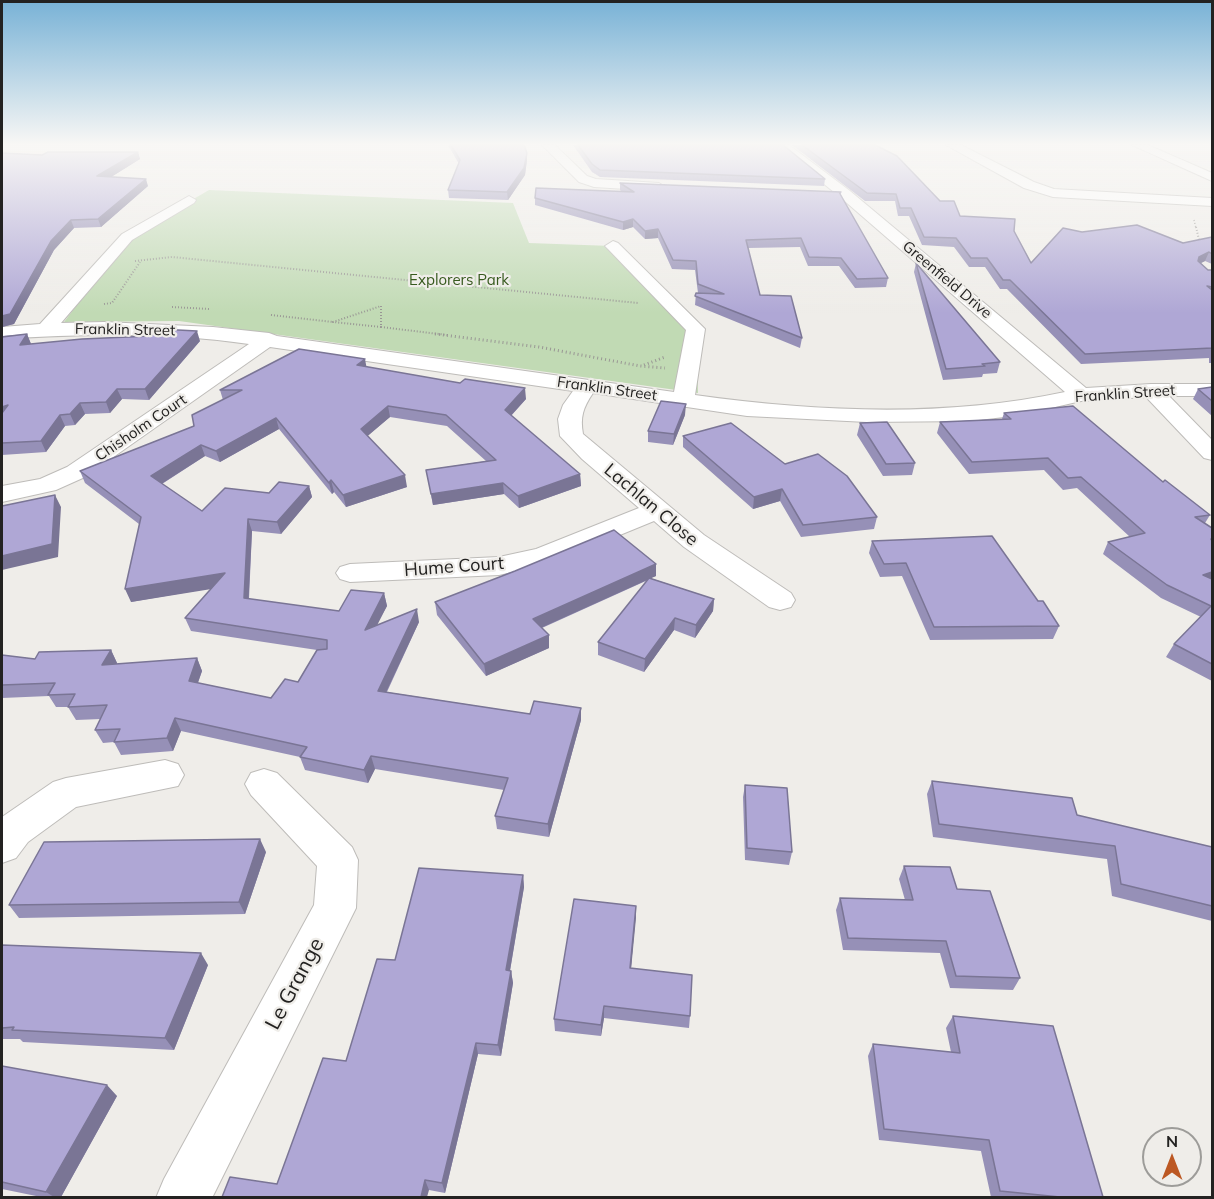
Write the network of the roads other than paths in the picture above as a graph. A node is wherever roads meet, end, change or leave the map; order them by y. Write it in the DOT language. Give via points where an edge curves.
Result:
graph roads {
  1 [pos="187,201"];
  2 [pos="853,201"];
  3 [pos="1188,201"];
  4 [pos="1212,202"];
  5 [pos="614,246"];
  6 [pos="46,329"];
  7 [pos="2,333"];
  8 [pos="269,339"];
  9 [pos="587,386"];
  10 [pos="1151,390"];
  11 [pos="1212,390"];
  12 [pos="1081,395"];
  13 [pos="683,400"];
  14 [pos="1212,453"];
  15 [pos="2,494"];
  16 [pos="657,510"];
  17 [pos="350,573"];
  18 [pos="780,600"];
  19 [pos="165,776"];
  20 [pos="264,784"];
  21 [pos="2,846"];
  22 [pos="183,1197"];
  1 -- 6 [label="street" via="127,237"];
  2 -- 12 [label="street, Greenfield Drive"];
  3 -- 4 [label="street"];
  5 -- 13 [label="street" via="696,329"];
  6 -- 7 [label="street, Franklin Street"];
  6 -- 8 [label="street, Franklin Street" via="161,329"];
  8 -- 9 [label="street, Franklin Street"];
  8 -- 15 [label="street, Chisholm Court" via="76,472 47,485"];
  9 -- 13 [label="street, Franklin Street"];
  9 -- 16 [label="street, Lachlan Close" via="569,419 572,436"];
  10 -- 11 [label="street, Franklin Street"];
  10 -- 12 [label="street, Franklin Street"];
  10 -- 14 [label="street"];
  12 -- 13 [label="street, Franklin Street" via="970,414 759,410"];
  16 -- 17 [label="street, Hume Court" via="544,556 499,566"];
  16 -- 18 [label="street, Lachlan Close" via="694,542"];
  19 -- 21 [label="street" via="66,793 14,830"];
  20 -- 22 [label="street, Le Grange" via="338,860 335,908"];
}
